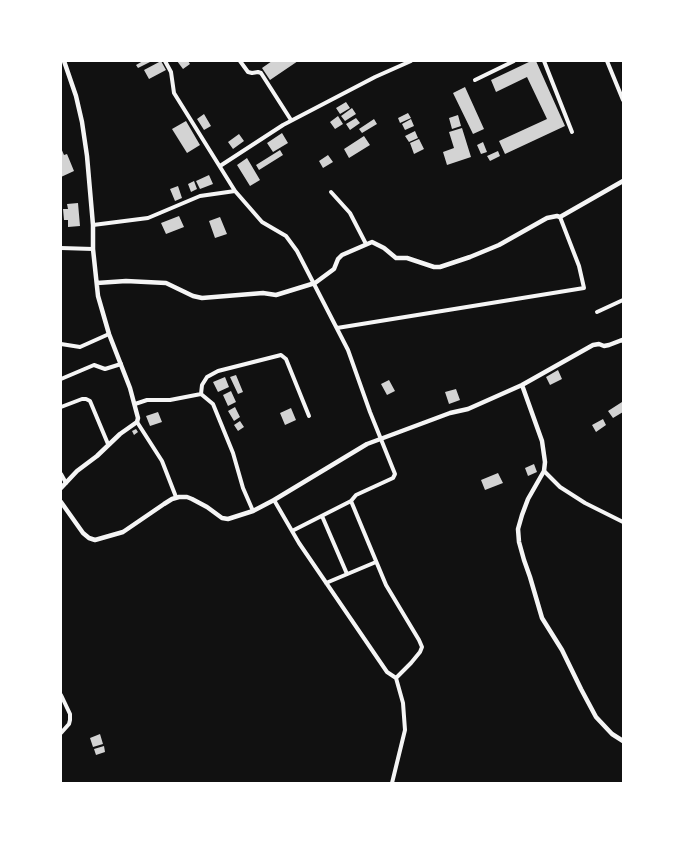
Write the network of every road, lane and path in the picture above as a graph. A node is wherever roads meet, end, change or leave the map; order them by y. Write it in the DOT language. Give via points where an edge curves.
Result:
graph roads {
  1 [pos="64,61"];
  2 [pos="165,61"];
  3 [pos="240,61"];
  4 [pos="411,61"];
  5 [pos="514,61"];
  6 [pos="544,61"];
  7 [pos="607,61"];
  8 [pos="475,80"];
  9 [pos="623,100"];
  10 [pos="292,120"];
  11 [pos="572,132"];
  12 [pos="220,166"];
  13 [pos="623,181"];
  14 [pos="235,191"];
  15 [pos="331,192"];
  16 [pos="560,217"];
  17 [pos="93,225"];
  18 [pos="366,244"];
  19 [pos="61,248"];
  20 [pos="93,249"];
  21 [pos="97,283"];
  22 [pos="315,283"];
  23 [pos="623,300"];
  24 [pos="597,312"];
  25 [pos="337,328"];
  26 [pos="109,334"];
  27 [pos="623,341"];
  28 [pos="61,344"];
  29 [pos="121,364"];
  30 [pos="61,379"];
  31 [pos="522,385"];
  32 [pos="201,394"];
  33 [pos="135,404"];
  34 [pos="61,407"];
  35 [pos="308,416"];
  36 [pos="137,422"];
  37 [pos="381,439"];
  38 [pos="108,444"];
  39 [pos="544,471"];
  40 [pos="61,474"];
  41 [pos="66,483"];
  42 [pos="61,488"];
  43 [pos="176,497"];
  44 [pos="274,500"];
  45 [pos="352,501"];
  46 [pos="61,502"];
  47 [pos="253,511"];
  48 [pos="322,516"];
  49 [pos="623,522"];
  50 [pos="292,531"];
  51 [pos="376,562"];
  52 [pos="347,574"];
  53 [pos="326,583"];
  54 [pos="396,678"];
  55 [pos="61,695"];
  56 [pos="61,733"];
  57 [pos="623,741"];
  58 [pos="392,783"];
  1 -- 17 [label="street" via="82,122"];
  2 -- 12 [label="street" via="171,72 174,93"];
  3 -- 10 [label="street" via="248,72 261,73"];
  4 -- 10 [label="street"];
  5 -- 8 [label="street"];
  6 -- 11 [label="street"];
  7 -- 9 [label="street"];
  10 -- 12 [label="street"];
  12 -- 14 [label="street"];
  13 -- 16 [label="street"];
  14 -- 17 [label="street" via="200,196 148,218"];
  14 -- 22 [label="street" via="262,222 286,236"];
  15 -- 18 [label="street" via="350,213"];
  16 -- 18 [label="street" via="547,218 499,244 457,262 434,268 407,258 396,258 377,243"];
  16 -- 25 [label="street" via="579,266 584,288"];
  17 -- 20 [label="street"];
  18 -- 22 [label="street" via="342,255 334,268"];
  19 -- 20 [label="street"];
  20 -- 21 [label="street"];
  21 -- 22 [label="street" via="166,283 202,298 263,293 276,295"];
  21 -- 26 [label="street" via="98,296"];
  22 -- 25 [label="street"];
  23 -- 24 [label="street"];
  25 -- 37 [label="street" via="348,350"];
  26 -- 28 [label="street" via="80,347"];
  26 -- 29 [label="street"];
  27 -- 31 [label="street" via="604,346 593,345"];
  29 -- 30 [label="street" via="105,369 94,365"];
  29 -- 33 [label="street"];
  31 -- 37 [label="street" via="468,409 450,413"];
  31 -- 39 [label="street" via="542,441"];
  32 -- 33 [label="street" via="170,400 147,400"];
  32 -- 35 [label="street" via="202,385 207,377 218,371 281,355 286,359"];
  32 -- 47 [label="street" via="213,404"];
  33 -- 36 [label="street"];
  34 -- 38 [label="street" via="82,399 90,401"];
  36 -- 38 [label="street"];
  36 -- 43 [label="street" via="162,461"];
  37 -- 44 [label="street" via="367,444"];
  37 -- 45 [label="street" via="395,474 393,478 356,495"];
  38 -- 41 [label="street" via="97,456 77,470"];
  39 -- 49 [label="street" via="560,487"];
  39 -- 57 [label="street" via="528,499 518,529 524,560 542,618 562,650 596,717 612,734"];
  40 -- 41 [label="street"];
  41 -- 42 [label="street"];
  43 -- 46 [label="street" via="123,532 95,540 83,533"];
  43 -- 47 [label="street" via="187,497 222,518 228,519"];
  44 -- 47 [label="street"];
  44 -- 50 [label="street"];
  45 -- 48 [label="street"];
  45 -- 51 [label="street"];
  48 -- 50 [label="street"];
  48 -- 52 [label="street"];
  50 -- 53 [label="street" via="298,544"];
  51 -- 52 [label="street"];
  51 -- 54 [label="street" via="386,585 422,647"];
  52 -- 53 [label="street"];
  53 -- 54 [label="street" via="388,672"];
  54 -- 58 [label="street" via="403,703 405,730"];
  55 -- 56 [label="street" via="70,714 70,720"];
}
